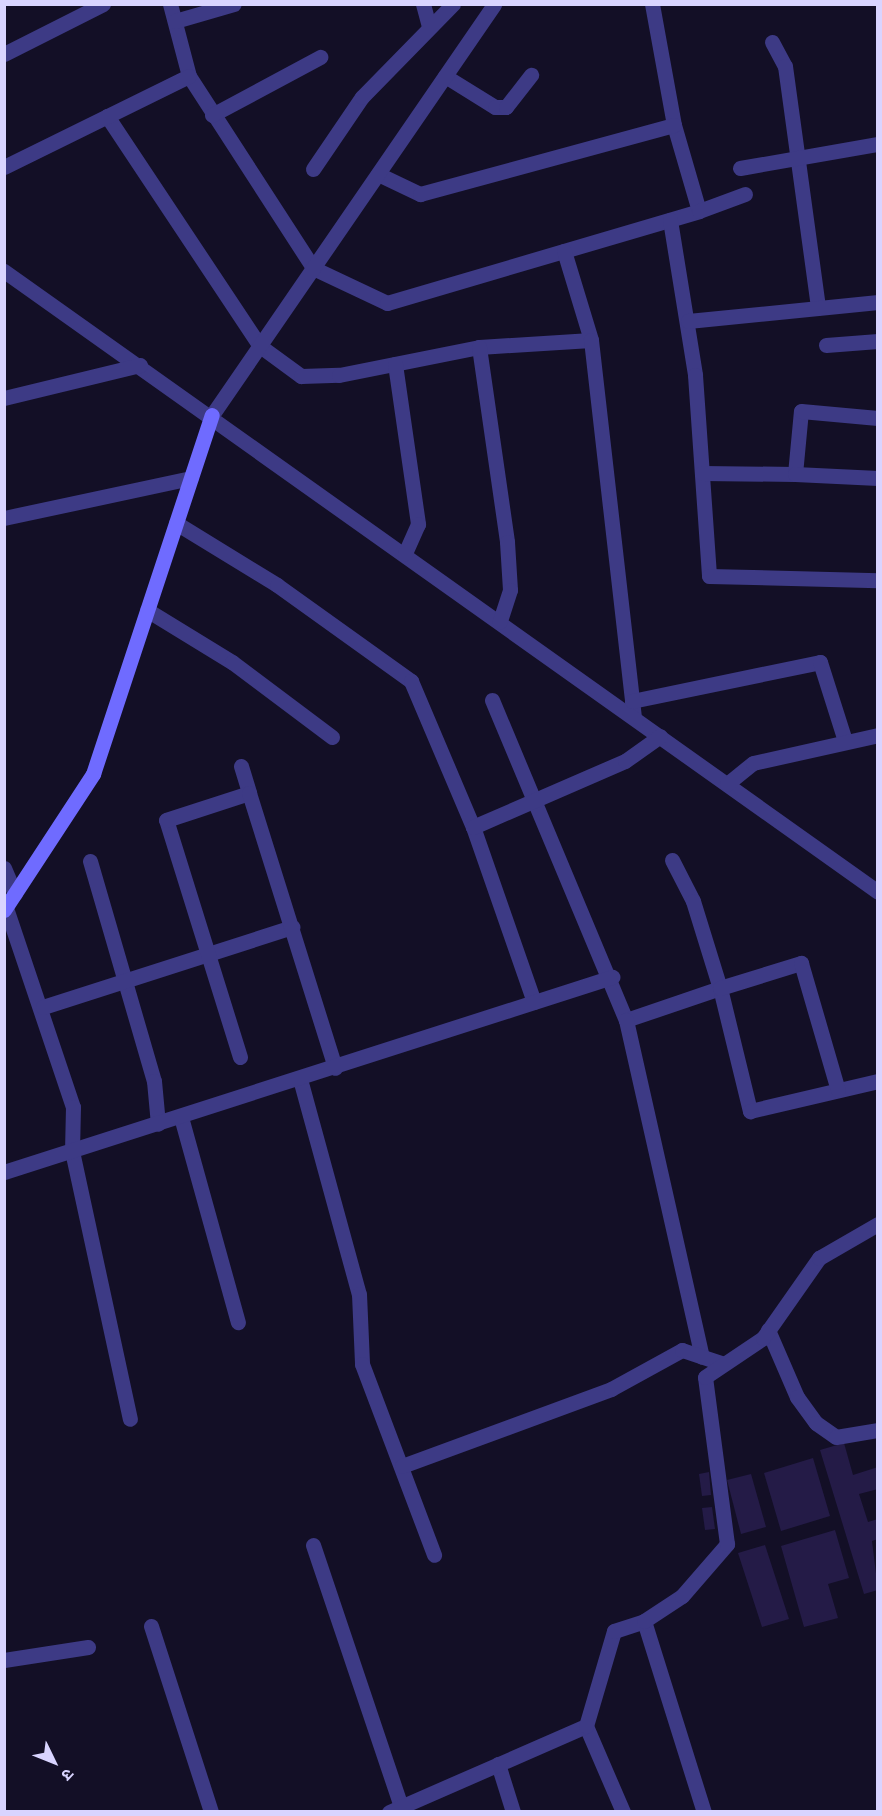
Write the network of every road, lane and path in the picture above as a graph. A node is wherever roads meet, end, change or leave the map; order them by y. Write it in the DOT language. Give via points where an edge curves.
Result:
graph roads {
  1 [pos="103,4"];
  2 [pos="170,4"];
  3 [pos="234,4"];
  4 [pos="423,4"];
  5 [pos="453,4"];
  6 [pos="494,4"];
  7 [pos="652,4"];
  8 [pos="175,21"];
  9 [pos="429,26"];
  10 [pos="772,42"];
  11 [pos="4,54"];
  12 [pos="320,57"];
  13 [pos="531,75"];
  14 [pos="189,76"];
  15 [pos="445,76"];
  16 [pos="212,115"];
  17 [pos="107,116"];
  18 [pos="674,125"];
  19 [pos="878,144"];
  20 [pos="798,159"];
  21 [pos="4,167"];
  22 [pos="740,168"];
  23 [pos="313,169"];
  24 [pos="378,174"];
  25 [pos="745,195"];
  26 [pos="699,212"];
  27 [pos="670,220"];
  28 [pos="564,251"];
  29 [pos="313,268"];
  30 [pos="4,271"];
  31 [pos="878,302"];
  32 [pos="818,308"];
  33 [pos="688,321"];
  34 [pos="591,340"];
  35 [pos="878,341"];
  36 [pos="826,345"];
  37 [pos="260,346"];
  38 [pos="479,347"];
  39 [pos="395,364"];
  40 [pos="140,365"];
  41 [pos="4,398"];
  42 [pos="212,415"];
  43 [pos="878,418"];
  44 [pos="702,473"];
  45 [pos="795,474"];
  46 [pos="191,478"];
  47 [pos="878,478"];
  48 [pos="4,518"];
  49 [pos="176,523"];
  50 [pos="405,554"];
  51 [pos="878,580"];
  52 [pos="147,610"];
  53 [pos="500,621"];
  54 [pos="492,700"];
  55 [pos="632,701"];
  56 [pos="634,718"];
  57 [pos="878,735"];
  58 [pos="660,736"];
  59 [pos="332,737"];
  60 [pos="845,741"];
  61 [pos="241,766"];
  62 [pos="727,784"];
  63 [pos="249,794"];
  64 [pos="536,800"];
  65 [pos="473,827"];
  66 [pos="672,860"];
  67 [pos="90,861"];
  68 [pos="4,868"];
  69 [pos="878,892"];
  70 [pos="15,894"];
  71 [pos="5,909"];
  72 [pos="292,927"];
  73 [pos="209,954"];
  74 [pos="612,977"];
  75 [pos="125,981"];
  76 [pos="720,988"];
  77 [pos="534,1002"];
  78 [pos="43,1006"];
  79 [pos="626,1020"];
  80 [pos="240,1058"];
  81 [pos="335,1068"];
  82 [pos="300,1079"];
  83 [pos="878,1081"];
  84 [pos="838,1090"];
  85 [pos="181,1117"];
  86 [pos="158,1124"];
  87 [pos="72,1151"];
  88 [pos="4,1172"];
  89 [pos="878,1224"];
  90 [pos="238,1322"];
  91 [pos="768,1330"];
  92 [pos="702,1357"];
  93 [pos="724,1364"];
  94 [pos="129,1419"];
  95 [pos="878,1430"];
  96 [pos="402,1466"];
  97 [pos="313,1545"];
  98 [pos="434,1555"];
  99 [pos="644,1621"];
  100 [pos="151,1626"];
  101 [pos="88,1647"];
  102 [pos="4,1660"];
  103 [pos="586,1726"];
  104 [pos="498,1764"];
  105 [pos="395,1809"];
  106 [pos="617,1809"];
  107 [pos="211,1812"];
  108 [pos="513,1812"];
  109 [pos="704,1812"];
  1 -- 11 [label="street"];
  2 -- 8 [label="street"];
  3 -- 8 [label="street"];
  4 -- 9 [label="street"];
  5 -- 9 [label="street"];
  6 -- 15 [label="street"];
  7 -- 18 [label="street"];
  8 -- 14 [label="street"];
  9 -- 23 [label="street" via="362,97"];
  10 -- 20 [label="street" via="785,66"];
  12 -- 16 [label="street"];
  13 -- 15 [label="street" via="506,106 495,106"];
  14 -- 16 [label="street"];
  14 -- 17 [label="street"];
  15 -- 24 [label="street"];
  16 -- 29 [label="street"];
  17 -- 21 [label="street"];
  17 -- 37 [label="street"];
  18 -- 24 [label="street" via="420,194"];
  18 -- 26 [label="street"];
  19 -- 20 [label="street"];
  20 -- 22 [label="street"];
  20 -- 32 [label="street"];
  24 -- 29 [label="street"];
  25 -- 26 [label="street"];
  26 -- 27 [label="street"];
  27 -- 28 [label="street"];
  27 -- 33 [label="street"];
  28 -- 29 [label="street" via="387,303"];
  28 -- 34 [label="street"];
  29 -- 37 [label="street"];
  30 -- 40 [label="street"];
  31 -- 32 [label="street"];
  32 -- 33 [label="street"];
  33 -- 44 [label="street"];
  34 -- 38 [label="street"];
  34 -- 55 [label="street"];
  35 -- 36 [label="street"];
  37 -- 39 [label="street" via="301,376"];
  37 -- 42 [label="street"];
  38 -- 39 [label="street"];
  38 -- 53 [label="street" via="507,542 510,590"];
  39 -- 50 [label="street" via="418,524"];
  40 -- 41 [label="street"];
  40 -- 42 [label="street"];
  42 -- 46 [label="street"];
  42 -- 50 [label="street"];
  43 -- 45 [label="street" via="801,411"];
  44 -- 45 [label="street"];
  44 -- 51 [label="street" via="709,576"];
  45 -- 47 [label="street"];
  46 -- 48 [label="street"];
  46 -- 49 [label="street"];
  49 -- 52 [label="street"];
  49 -- 65 [label="street" via="277,585 411,681"];
  50 -- 53 [label="street"];
  52 -- 59 [label="street" via="232,662"];
  52 -- 70 [label="street" via="93,774"];
  53 -- 56 [label="street"];
  54 -- 64 [label="street"];
  55 -- 56 [label="street"];
  55 -- 60 [label="street" via="820,662"];
  56 -- 58 [label="street"];
  57 -- 60 [label="street"];
  58 -- 62 [label="street"];
  58 -- 64 [label="street" via="625,761"];
  60 -- 62 [label="street" via="753,763"];
  61 -- 63 [label="street"];
  62 -- 69 [label="street"];
  63 -- 72 [label="street"];
  63 -- 73 [label="street" via="166,820"];
  64 -- 65 [label="street"];
  64 -- 74 [label="street"];
  65 -- 77 [label="street"];
  66 -- 76 [label="street" via="693,901"];
  67 -- 75 [label="street"];
  68 -- 70 [label="street"];
  70 -- 71 [label="street"];
  71 -- 78 [label="street"];
  72 -- 73 [label="street"];
  72 -- 81 [label="street"];
  73 -- 75 [label="street"];
  73 -- 80 [label="street"];
  74 -- 77 [label="street"];
  74 -- 79 [label="street"];
  75 -- 78 [label="street"];
  75 -- 86 [label="street" via="154,1081"];
  76 -- 79 [label="street"];
  76 -- 84 [label="street" via="801,963"];
  76 -- 84 [label="street" via="750,1111"];
  77 -- 81 [label="street"];
  78 -- 87 [label="street" via="74,1107"];
  79 -- 92 [label="street"];
  81 -- 82 [label="street"];
  82 -- 85 [label="street"];
  82 -- 96 [label="street" via="359,1294 362,1364"];
  83 -- 84 [label="street"];
  85 -- 86 [label="street"];
  85 -- 90 [label="street"];
  86 -- 87 [label="street"];
  87 -- 88 [label="street"];
  87 -- 94 [label="street"];
  89 -- 91 [label="street" via="819,1258"];
  91 -- 93 [label="street"];
  91 -- 95 [label="street" via="797,1397 816,1423 836,1437"];
  92 -- 93 [label="street"];
  92 -- 96 [label="street" via="682,1350 611,1389"];
  93 -- 99 [label="street" via="705,1377 727,1544 682,1596"];
  96 -- 98 [label="street"];
  97 -- 105 [label="street"];
  99 -- 103 [label="street" via="614,1631"];
  99 -- 109 [label="street"];
  100 -- 107 [label="street"];
  101 -- 102 [label="street"];
  103 -- 104 [label="street"];
  103 -- 106 [label="street"];
  104 -- 105 [label="street"];
  104 -- 108 [label="street"];
}
